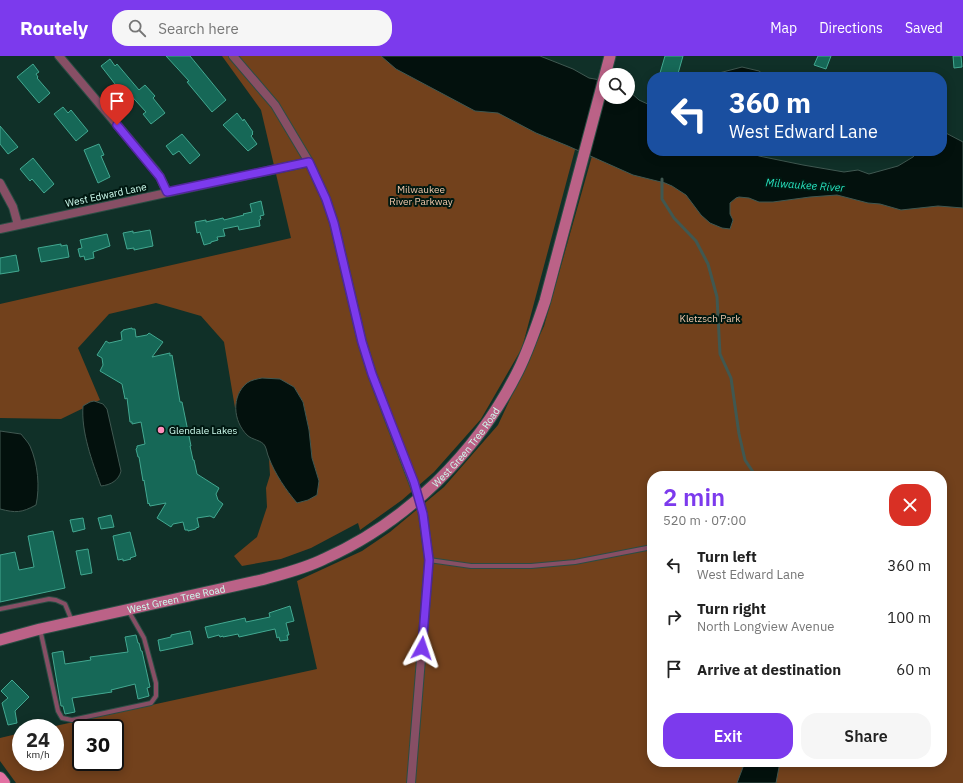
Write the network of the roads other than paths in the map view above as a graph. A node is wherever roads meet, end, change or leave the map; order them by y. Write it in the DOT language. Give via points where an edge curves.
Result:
graph roads {
  1 [pos="59,56"];
  2 [pos="233,56"];
  3 [pos="610,56"];
  4 [pos="309,162"];
  5 [pos="0,183"];
  6 [pos="167,192"];
  7 [pos="18,225"];
  8 [pos="0,229"];
  9 [pos="419,498"];
  10 [pos="647,548"];
  11 [pos="429,560"];
  12 [pos="0,609"];
  13 [pos="128,609"];
  14 [pos="72,622"];
  15 [pos="40,629"];
  16 [pos="0,640"];
  17 [pos="0,778"];
  18 [pos="4,783"];
  19 [pos="411,783"];
  1 -- 6 [label="street" via="156,171"];
  2 -- 4 [label="street" via="275,105"];
  3 -- 9 [label="street, West Green Tree Road" via="534,334 518,371 481,430 446,473"];
  4 -- 6 [label="street, West Edward Lane"];
  4 -- 9 [label="street" via="334,223 372,374"];
  5 -- 7 [label="street" via="8,196"];
  6 -- 7 [label="street, West Edward Lane"];
  7 -- 8 [label="street, West Edward Lane"];
  9 -- 11 [label="street"];
  9 -- 13 [label="street, West Green Tree Road" via="396,518 357,543 308,566 261,580"];
  10 -- 11 [label="lane" via="575,562 531,566 471,566"];
  11 -- 19 [label="street"];
  12 -- 14 [label="lane" via="56,600 66,604"];
  13 -- 14 [label="street, West Green Tree Road"];
  13 -- 15 [label="lane" via="144,638 156,683 156,696 151,703 72,720 62,718 58,711"];
  14 -- 15 [label="street, West Green Tree Road"];
  15 -- 16 [label="street, West Green Tree Road"];
  17 -- 18 [label="main road"];
}
